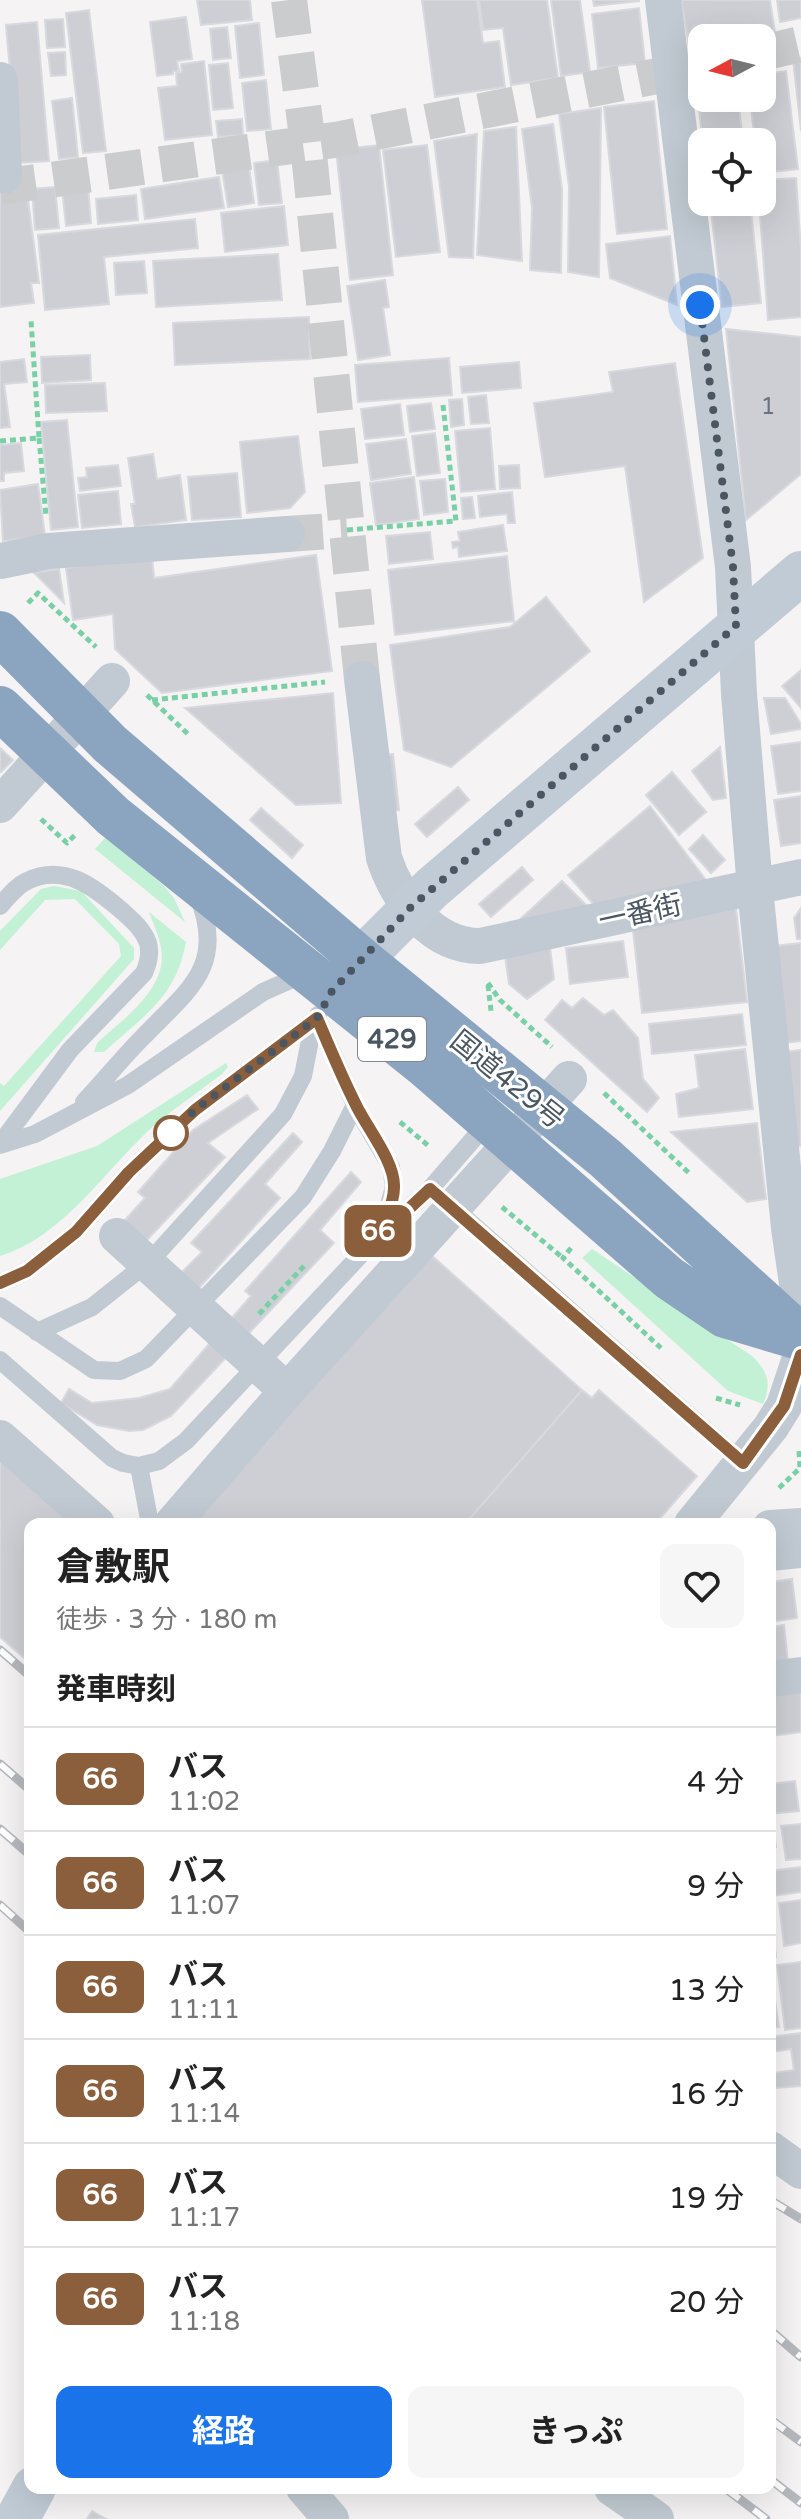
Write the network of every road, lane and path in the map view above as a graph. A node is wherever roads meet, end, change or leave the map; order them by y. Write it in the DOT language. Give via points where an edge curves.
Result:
graph roads {
  1 [pos="663,0"];
  2 [pos="0,80"];
  3 [pos="4,176"];
  4 [pos="31,320"];
  5 [pos="443,405"];
  6 [pos="39,438"];
  7 [pos="0,441"];
  8 [pos="347,530"];
  9 [pos="287,534"];
  10 [pos="49,551"];
  11 [pos="0,561"];
  12 [pos="801,573"];
  13 [pos="736,626"];
  14 [pos="0,633"];
  15 [pos="362,679"];
  16 [pos="112,681"];
  17 [pos="152,700"];
  18 [pos="0,708"];
  19 [pos="0,805"];
  20 [pos="41,819"];
  21 [pos="62,839"];
  22 [pos="801,877"];
  23 [pos="191,878"];
  24 [pos="755,888"];
  25 [pos="0,906"];
  26 [pos="410,908"];
  27 [pos="335,982"];
  28 [pos="487,982"];
  29 [pos="575,1073"];
  30 [pos="355,1105"];
  31 [pos="77,1110"];
  32 [pos="397,1120"];
  33 [pos="489,1121"];
  34 [pos="0,1144"];
  35 [pos="440,1155"];
  36 [pos="697,1181"];
  37 [pos="430,1189"];
  38 [pos="491,1198"];
  39 [pos="117,1236"];
  40 [pos="560,1237"];
  41 [pos="367,1248"];
  42 [pos="563,1258"];
  43 [pos="304,1266"];
  44 [pos="798,1274"];
  45 [pos="0,1283"];
  46 [pos="0,1306"];
  47 [pos="801,1311"];
  48 [pos="259,1314"];
  49 [pos="37,1332"];
  50 [pos="801,1337"];
  51 [pos="801,1355"];
  52 [pos="672,1358"];
  53 [pos="0,1360"];
  54 [pos="705,1388"];
  55 [pos="287,1391"];
  56 [pos="746,1407"];
  57 [pos="0,1438"];
  58 [pos="743,1463"];
  59 [pos="139,1466"];
  60 [pos="90,1518"];
  61 [pos="168,1518"];
  62 [pos="175,1518"];
  63 [pos="700,1518"];
  64 [pos="801,1526"];
  65 [pos="776,1528"];
  66 [pos="801,1550"];
  67 [pos="776,1552"];
  68 [pos="801,1675"];
  69 [pos="776,1678"];
  70 [pos="776,2153"];
  71 [pos="801,2171"];
  72 [pos="31,2494"];
  73 [pos="309,2494"];
  74 [pos="621,2494"];
  75 [pos="17,2519"];
  76 [pos="331,2519"];
  77 [pos="656,2519"];
  1 -- 13 [label="street"];
  2 -- 3 [label="street"];
  4 -- 6 [label="path"];
  5 -- 8 [label="path" via="456,521"];
  6 -- 7 [label="path"];
  6 -- 10 [label="path"];
  9 -- 10 [label="street"];
  10 -- 11 [label="street"];
  12 -- 13 [label="street"];
  13 -- 24 [label="street"];
  13 -- 26 [label="street"];
  14 -- 27 [label="highway, 国道429号 / 429"];
  15 -- 17 [label="path"];
  15 -- 26 [label="street" via="380,845 391,878"];
  16 -- 19 [label="street"];
  18 -- 23 [label="highway, 国道429号 / 429" via="113,816"];
  20 -- 21 [label="path"];
  22 -- 24 [label="street, 一番街"];
  23 -- 27 [label="highway, 国道429号 / 429"];
  23 -- 31 [label="lane" via="209,937 196,983"];
  24 -- 26 [label="street, 一番街" via="480,946 445,939"];
  24 -- 44 [label="street"];
  25 -- 34 [label="lane" via="29,880 81,880 142,930 149,961 144,973 70,1050"];
  26 -- 27 [label="street"];
  27 -- 30 [label="lane"];
  27 -- 31 [label="lane" via="263,992 128,1085"];
  27 -- 33 [label="highway, 国道429号 / 429"];
  27 -- 45 [label="lane" via="129,1172 76,1232 27,1271"];
  27 -- 49 [label="lane" via="303,1076 283,1114 151,1260 92,1307"];
  27 -- 50 [label="highway, 国道429号 / 429" via="605,1158"];
  28 -- 29 [label="path"];
  29 -- 36 [label="path"];
  29 -- 55 [label="street"];
  30 -- 41 [label="lane" via="391,1167 394,1187 384,1222"];
  30 -- 49 [label="lane" via="303,1197 146,1359 120,1371 94,1370"];
  31 -- 34 [label="lane" via="35,1134"];
  32 -- 35 [label="path"];
  33 -- 37 [label="lane"];
  33 -- 50 [label="highway, 国道429号 / 429" via="669,1278 725,1316"];
  37 -- 41 [label="lane"];
  37 -- 58 [label="lane"];
  38 -- 42 [label="path"];
  39 -- 55 [label="street"];
  40 -- 42 [label="path" via="571,1247"];
  41 -- 59 [label="lane" via="186,1441 159,1461"];
  42 -- 52 [label="path"];
  43 -- 48 [label="path"];
  44 -- 47 [label="street"];
  46 -- 49 [label="lane"];
  51 -- 58 [label="street" via="784,1406"];
  53 -- 59 [label="lane" via="112,1458"];
  54 -- 56 [label="path" via="716,1398"];
  55 -- 62 [label="street"];
  57 -- 60 [label="street"];
  58 -- 63 [label="street"];
  59 -- 61 [label="lane"];
  64 -- 65 [label="street"];
  66 -- 67 [label="street"];
  68 -- 69 [label="street"];
  70 -- 71 [label="street"];
  72 -- 75 [label="street"];
  73 -- 76 [label="street"];
  74 -- 77 [label="street"];
}
